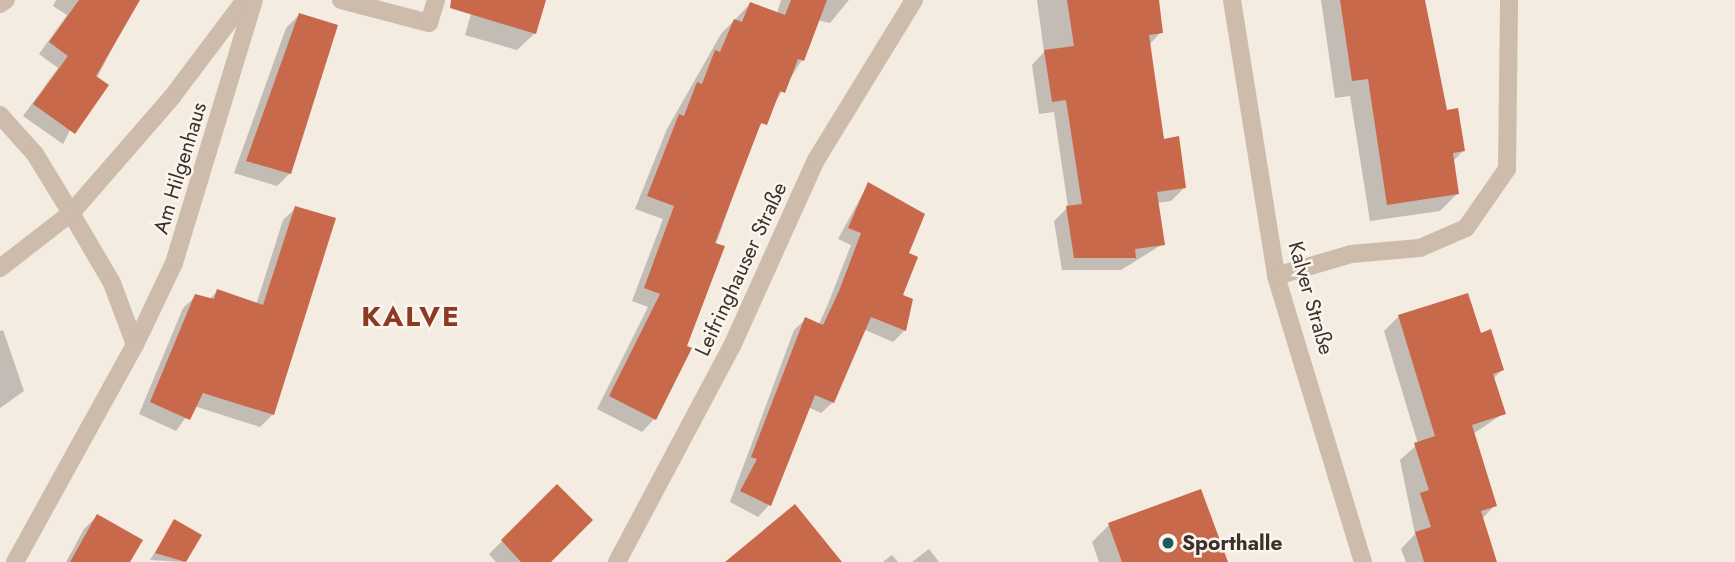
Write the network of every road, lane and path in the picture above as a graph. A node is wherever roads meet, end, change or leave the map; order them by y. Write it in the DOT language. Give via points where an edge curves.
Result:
graph roads {
  1 [pos="6,0"];
  2 [pos="244,0"];
  3 [pos="254,0"];
  4 [pos="341,0"];
  5 [pos="436,0"];
  6 [pos="914,0"];
  7 [pos="1232,0"];
  8 [pos="1509,0"];
  9 [pos="0,4"];
  10 [pos="0,116"];
  11 [pos="71,213"];
  12 [pos="0,268"];
  13 [pos="1276,276"];
  14 [pos="135,345"];
  15 [pos="626,559"];
  16 [pos="15,562"];
  17 [pos="1363,562"];
  1 -- 9 [label="street"];
  2 -- 11 [label="street, Am Hilgenhaus" via="172,97"];
  3 -- 14 [label="street, Am Hilgenhaus" via="174,263"];
  4 -- 5 [label="street" via="429,23"];
  6 -- 15 [label="street, Leifringhauser Straße" via="816,160 733,346"];
  7 -- 13 [label="street, Kalver Straße"];
  8 -- 13 [label="street" via="1507,169 1466,228 1420,248 1351,254"];
  10 -- 11 [label="street" via="35,154"];
  11 -- 12 [label="street, Am Hilgenhaus"];
  11 -- 14 [label="street" via="112,283"];
  13 -- 17 [label="street, Kalver Straße"];
  14 -- 16 [label="street, Am Hilgenhaus"];
}
